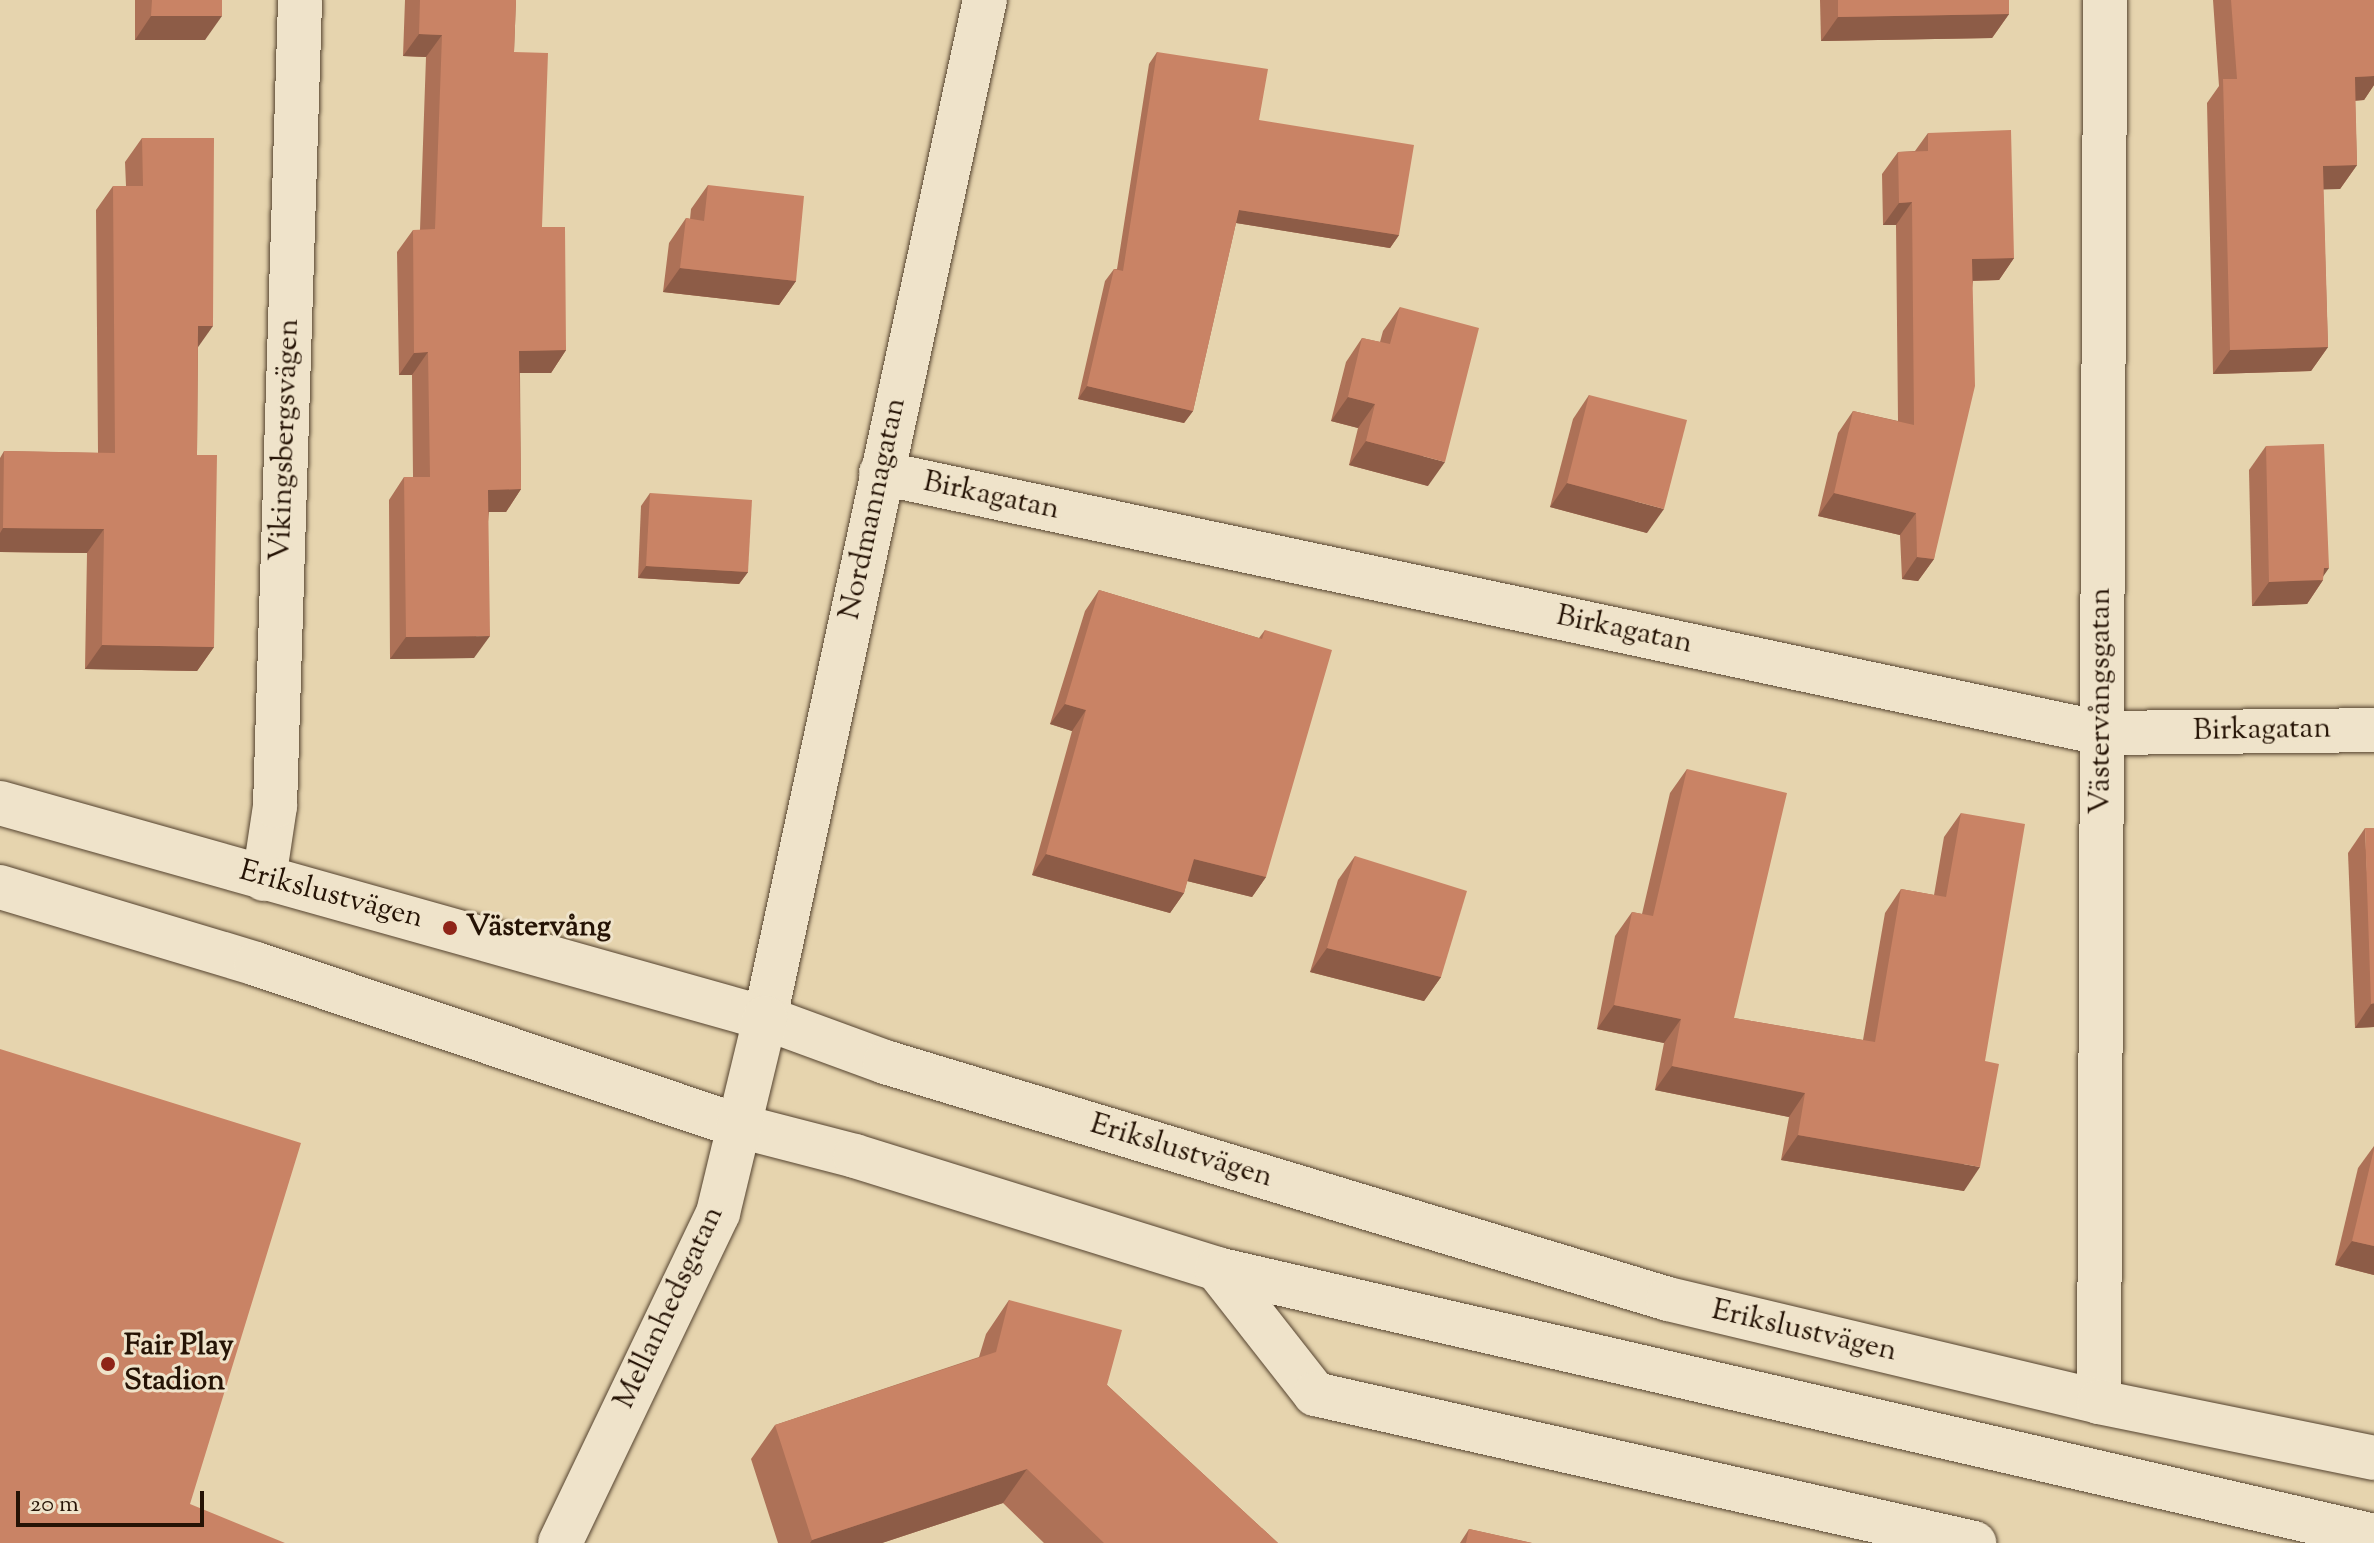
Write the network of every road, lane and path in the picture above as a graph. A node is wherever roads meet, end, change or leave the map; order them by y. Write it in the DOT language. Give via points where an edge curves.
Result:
graph roads {
  1 [pos="300,0"];
  2 [pos="985,0"];
  3 [pos="2105,0"];
  4 [pos="881,473"];
  5 [pos="2374,730"];
  6 [pos="2101,733"];
  7 [pos="0,803"];
  8 [pos="264,879"];
  9 [pos="0,887"];
  10 [pos="765,1018"];
  11 [pos="739,1126"];
  12 [pos="1217,1269"];
  13 [pos="2099,1402"];
  14 [pos="2374,1458"];
  15 [pos="2374,1536"];
  16 [pos="560,1543"];
  17 [pos="1974,1543"];
  1 -- 8 [label="street, Vikingsbergsvägen" via="275,806"];
  2 -- 4 [label="street, Nordmannagatan"];
  3 -- 6 [label="street, Västervångsgatan"];
  4 -- 6 [label="street, Birkagatan"];
  4 -- 10 [label="street, Nordmannagatan"];
  5 -- 6 [label="street, Birkagatan"];
  6 -- 13 [label="street, Västervångsgatan"];
  7 -- 8 [label="street, Erikslustvägen"];
  8 -- 10 [label="street, Erikslustvägen"];
  9 -- 11 [label="street" via="271,969"];
  10 -- 11 [label="street, Mellanhedsgatan"];
  10 -- 13 [label="street, Erikslustvägen" via="885,1062 1668,1299"];
  11 -- 12 [label="street" via="855,1156"];
  11 -- 16 [label="street, Mellanhedsgatan" via="718,1213"];
  12 -- 15 [label="street"];
  12 -- 17 [label="street" via="1315,1394"];
  13 -- 14 [label="street, Erikslustvägen"];
}
